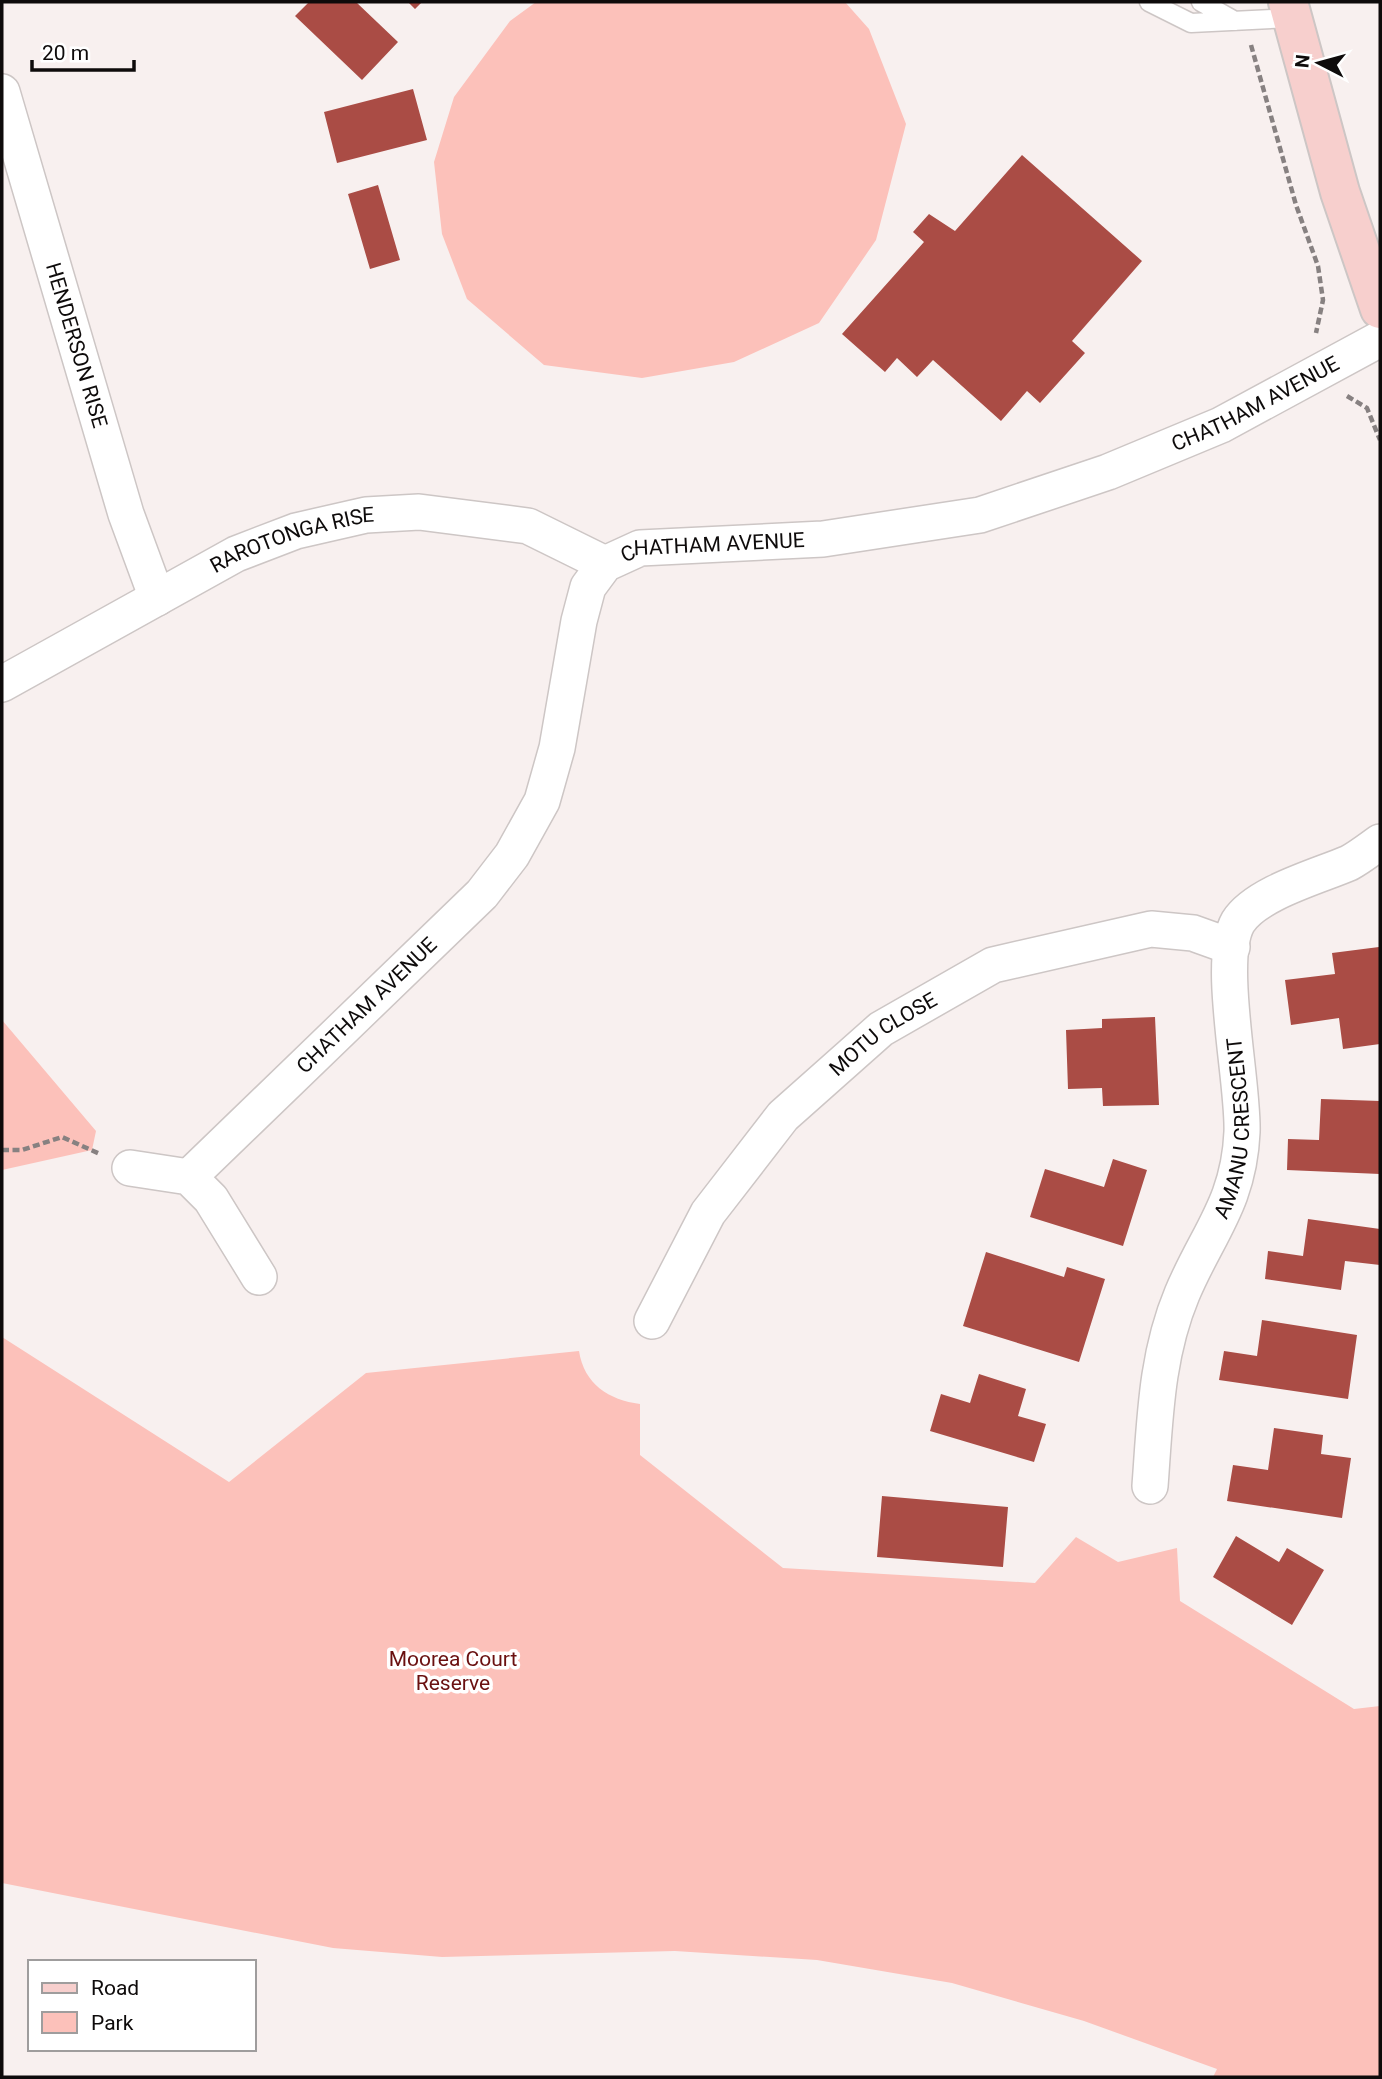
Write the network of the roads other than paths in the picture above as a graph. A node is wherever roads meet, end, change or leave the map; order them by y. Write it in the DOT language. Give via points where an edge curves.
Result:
graph roads {
  1 [pos="1149,2"];
  2 [pos="1201,2"];
  3 [pos="1290,10"];
  4 [pos="1239,20"];
  5 [pos="2,92"];
  6 [pos="1380,309"];
  7 [pos="1380,339"];
  8 [pos="605,564"];
  9 [pos="157,598"];
  10 [pos="2,684"];
  11 [pos="1380,842"];
  12 [pos="1232,947"];
  13 [pos="130,1168"];
  14 [pos="189,1177"];
  15 [pos="259,1277"];
  16 [pos="652,1321"];
  17 [pos="1150,1486"];
  1 -- 4 [label="lane" via="1191,23"];
  2 -- 4 [label="lane"];
  3 -- 4 [label="lane"];
  3 -- 6 [label="street" via="1340,192"];
  5 -- 9 [label="street, HENDERSON RISE" via="126,514"];
  7 -- 8 [label="street, CHATHAM AVENUE" via="1221,425 1108,472 980,515 823,539 640,548"];
  8 -- 9 [label="street, RAROTONGA RISE" via="528,526 419,512 366,515 296,531 248,549"];
  8 -- 14 [label="street, CHATHAM AVENUE" via="588,587 557,748 542,801 512,855 482,894"];
  9 -- 10 [label="street, RAROTONGA RISE"];
  11 -- 12 [label="street, AMANU CRESCENT" via="1353,861 1265,899 1238,922"];
  12 -- 16 [label="street, MOTU CLOSE" via="1193,933 1152,929 993,965 881,1029 783,1116 708,1213"];
  12 -- 17 [label="street, AMANU CRESCENT" via="1230,987 1242,1132 1235,1188 1182,1293 1161,1356"];
  13 -- 14 [label="street"];
  14 -- 15 [label="street" via="211,1199"];
}
